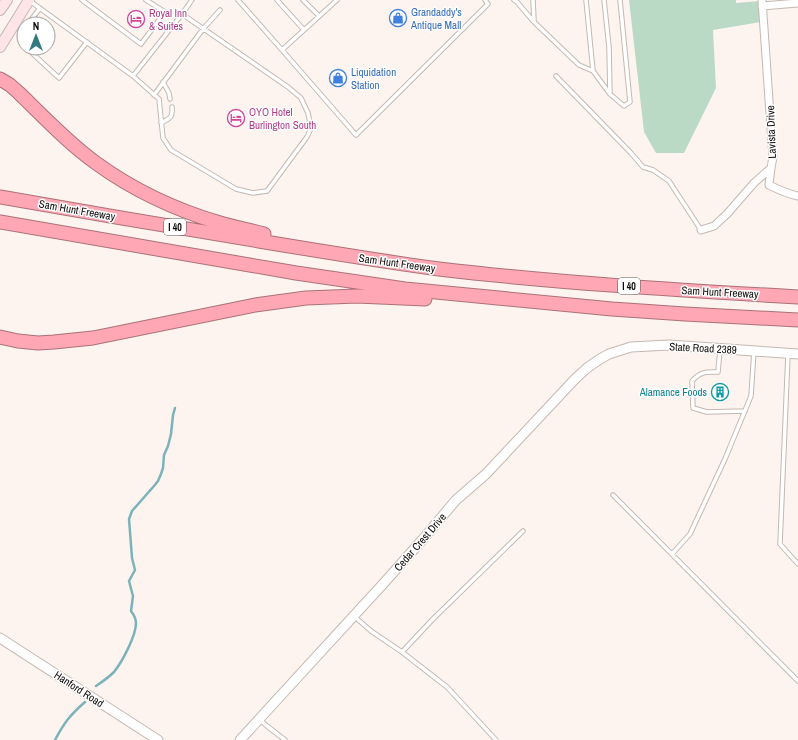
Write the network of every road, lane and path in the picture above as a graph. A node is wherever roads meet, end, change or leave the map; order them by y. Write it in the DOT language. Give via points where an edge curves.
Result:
graph roads {
  1 [pos="7,0"];
  2 [pos="29,0"];
  3 [pos="82,0"];
  4 [pos="146,0"];
  5 [pos="192,0"];
  6 [pos="238,0"];
  7 [pos="276,0"];
  8 [pos="303,0"];
  9 [pos="337,0"];
  10 [pos="485,0"];
  11 [pos="533,0"];
  12 [pos="586,0"];
  13 [pos="604,0"];
  14 [pos="620,0"];
  15 [pos="516,1"];
  16 [pos="762,3"];
  17 [pos="798,3"];
  18 [pos="40,8"];
  19 [pos="0,10"];
  20 [pos="220,10"];
  21 [pos="182,14"];
  22 [pos="34,16"];
  23 [pos="319,16"];
  24 [pos="534,22"];
  25 [pos="203,29"];
  26 [pos="304,30"];
  27 [pos="87,42"];
  28 [pos="0,46"];
  29 [pos="282,50"];
  30 [pos="35,56"];
  31 [pos="593,71"];
  32 [pos="133,76"];
  33 [pos="556,76"];
  34 [pos="0,79"];
  35 [pos="163,82"];
  36 [pos="610,94"];
  37 [pos="154,95"];
  38 [pos="170,99"];
  39 [pos="172,107"];
  40 [pos="161,123"];
  41 [pos="771,168"];
  42 [pos="798,196"];
  43 [pos="0,197"];
  44 [pos="0,222"];
  45 [pos="701,230"];
  46 [pos="349,256"];
  47 [pos="798,296"];
  48 [pos="554,304"];
  49 [pos="798,320"];
  50 [pos="0,337"];
  51 [pos="720,348"];
  52 [pos="754,351"];
  53 [pos="788,353"];
  54 [pos="609,354"];
  55 [pos="798,354"];
  56 [pos="745,411"];
  57 [pos="613,495"];
  58 [pos="523,531"];
  59 [pos="672,554"];
  60 [pos="798,564"];
  61 [pos="354,616"];
  62 [pos="0,638"];
  63 [pos="402,652"];
  64 [pos="798,681"];
  65 [pos="259,719"];
  66 [pos="158,740"];
  67 [pos="240,740"];
  68 [pos="285,740"];
  69 [pos="496,740"];
  1 -- 19 [label="main road"];
  2 -- 18 [label="lane"];
  2 -- 28 [label="main road"];
  3 -- 4 [label="lane" via="141,44 165,12"];
  5 -- 21 [label="lane"];
  6 -- 29 [label="lane"];
  7 -- 26 [label="lane"];
  8 -- 23 [label="lane"];
  9 -- 23 [label="lane"];
  10 -- 29 [label="lane" via="488,4 356,135"];
  11 -- 24 [label="lane"];
  12 -- 31 [label="lane"];
  13 -- 36 [label="lane"];
  14 -- 36 [label="lane" via="630,102 624,106"];
  15 -- 24 [label="lane"];
  16 -- 17 [label="street"];
  16 -- 41 [label="street, Lavista Drive" via="773,157"];
  18 -- 22 [label="lane"];
  18 -- 27 [label="lane"];
  20 -- 25 [label="lane"];
  21 -- 25 [label="lane"];
  21 -- 32 [label="lane"];
  23 -- 26 [label="lane"];
  24 -- 31 [label="lane" via="579,65"];
  25 -- 35 [label="lane"];
  25 -- 40 [label="lane" via="301,98 311,128 307,137 267,191 253,193 236,189 170,150 163,138"];
  26 -- 29 [label="lane"];
  27 -- 30 [label="lane" via="59,78"];
  27 -- 32 [label="lane"];
  31 -- 36 [label="lane"];
  32 -- 37 [label="lane"];
  33 -- 45 [label="lane" via="642,167 653,170 669,181"];
  34 -- 46 [label="highway" via="10,85 95,163 135,188 220,223"];
  35 -- 37 [label="lane"];
  35 -- 38 [label="lane"];
  37 -- 40 [label="lane" via="159,99"];
  39 -- 40 [label="lane" via="170,118"];
  41 -- 42 [label="street" via="769,185"];
  41 -- 45 [label="street, Lavista Drive" via="714,226"];
  43 -- 46 [label="highway, Sam Hunt Freeway / I 40"];
  44 -- 48 [label="highway, I 40" via="397,288"];
  46 -- 47 [label="highway, Sam Hunt Freeway / I 40" via="523,278"];
  48 -- 49 [label="highway, I 40"];
  48 -- 50 [label="highway" via="357,296 312,297 254,305 93,338 38,342"];
  51 -- 52 [label="street, State Road 2389"];
  51 -- 54 [label="street, State Road 2389" via="669,345 631,347"];
  51 -- 56 [label="lane" via="718,372 697,375 692,381 693,408 707,412"];
  52 -- 53 [label="street, State Road 2389"];
  52 -- 56 [label="lane" via="751,396"];
  53 -- 55 [label="street, State Road 2389"];
  53 -- 60 [label="lane" via="780,544"];
  54 -- 61 [label="street, Cedar Crest Drive" via="575,378 486,474 456,500"];
  56 -- 59 [label="lane" via="690,534"];
  57 -- 59 [label="lane"];
  58 -- 63 [label="lane"];
  59 -- 64 [label="lane"];
  61 -- 63 [label="lane"];
  61 -- 65 [label="street, Cedar Crest Drive"];
  62 -- 66 [label="street, Hanford Road"];
  63 -- 69 [label="lane" via="447,687"];
  65 -- 67 [label="street, Cedar Crest Drive"];
  65 -- 68 [label="lane"];
}
